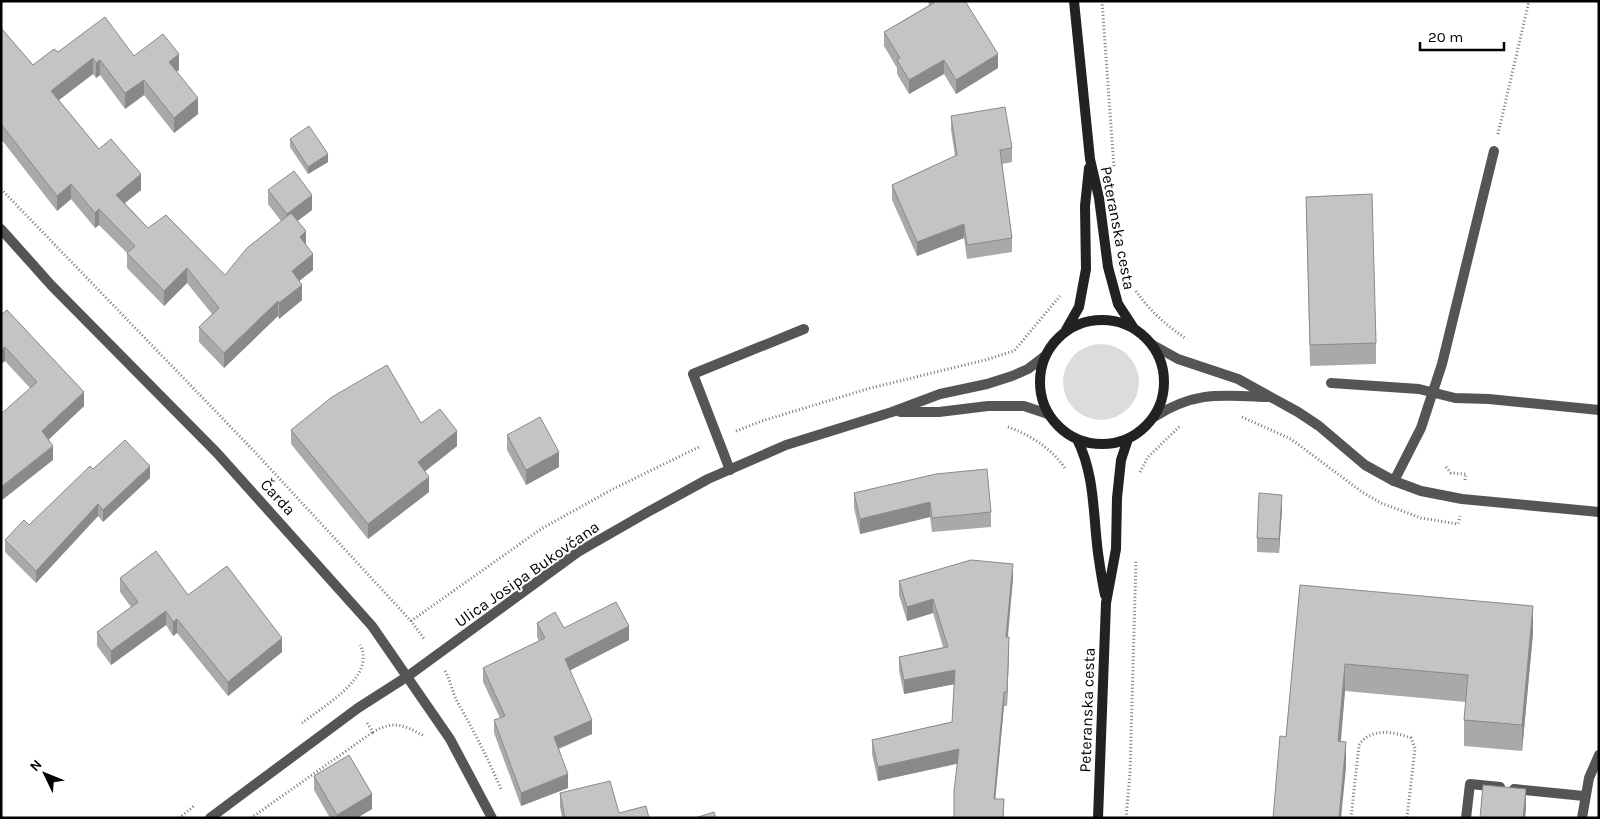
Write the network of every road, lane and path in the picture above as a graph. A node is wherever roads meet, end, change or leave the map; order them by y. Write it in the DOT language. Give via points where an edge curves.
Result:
graph roads {
  1 [pos="1074,1"];
  2 [pos="1530,1"];
  3 [pos="1494,151"];
  4 [pos="1090,159"];
  5 [pos="1,189"];
  6 [pos="1,229"];
  7 [pos="1133,327"];
  8 [pos="804,329"];
  9 [pos="1066,330"];
  10 [pos="1153,345"];
  11 [pos="1045,356"];
  12 [pos="985,360"];
  13 [pos="986,384"];
  14 [pos="1331,384"];
  15 [pos="1433,392"];
  16 [pos="1270,397"];
  17 [pos="1599,410"];
  18 [pos="892,412"];
  19 [pos="1048,414"];
  20 [pos="1154,417"];
  21 [pos="1007,426"];
  22 [pos="1077,439"];
  23 [pos="1128,439"];
  24 [pos="1446,467"];
  25 [pos="730,470"];
  26 [pos="1069,476"];
  27 [pos="1465,480"];
  28 [pos="1394,481"];
  29 [pos="1599,512"];
  30 [pos="1106,603"];
  31 [pos="372,626"];
  32 [pos="436,655"];
  33 [pos="408,676"];
  34 [pos="344,689"];
  35 [pos="358,708"];
  36 [pos="464,711"];
  37 [pos="300,724"];
  38 [pos="442,726"];
  39 [pos="373,732"];
  40 [pos="1599,755"];
  41 [pos="502,790"];
  42 [pos="1584,796"];
  43 [pos="202,800"];
  44 [pos="179,818"];
  45 [pos="210,818"];
  46 [pos="251,818"];
  47 [pos="492,818"];
  48 [pos="1098,818"];
  49 [pos="1351,818"];
  50 [pos="1407,818"];
  51 [pos="1466,818"];
  52 [pos="1582,818"];
  1 -- 4 [label="main road, Peteranska cesta"];
  2 -- 3 [label="path"];
  3 -- 15 [label="street"];
  4 -- 7 [label="main road, Peteranska cesta" via="1112,284 1118,304"];
  4 -- 9 [label="main road, Peteranska cesta" via="1085,206 1086,269 1079,307"];
  5 -- 32 [label="path" via="254,451 410,621"];
  6 -- 31 [label="street, Čarda" via="217,453"];
  7 -- 9 [label="main road" via="1117,320 1099,319 1082,322"];
  7 -- 10 [label="main road"];
  8 -- 25 [label="street" via="693,374"];
  9 -- 11 [label="main road"];
  10 -- 16 [label="street" via="1178,359 1238,379"];
  10 -- 20 [label="main road" via="1162,362 1165,381 1162,400"];
  11 -- 13 [label="street, Ulica Josipa Bukovčana" via="1028,369"];
  11 -- 19 [label="main road" via="1040,375 1041,395"];
  12 -- 13 [label="path"];
  13 -- 18 [label="street, Ulica Josipa Bukovčana" via="940,394"];
  14 -- 15 [label="street"];
  15 -- 17 [label="street" via="1455,398"];
  15 -- 28 [label="street" via="1421,428"];
  16 -- 20 [label="street" via="1215,394 1174,405"];
  16 -- 28 [label="street" via="1319,426 1365,465"];
  18 -- 19 [label="street, Ulica Josipa Bukovčana" via="1024,406"];
  18 -- 25 [label="street, Ulica Josipa Bukovčana" via="786,445"];
  19 -- 22 [label="main road" via="1061,429"];
  20 -- 23 [label="main road" via="1145,428"];
  21 -- 26 [label="path" via="1025,432 1054,456"];
  22 -- 23 [label="main road" via="1096,444"];
  22 -- 30 [label="main road, Peteranska cesta" via="1085,455 1093,499"];
  23 -- 30 [label="main road, Peteranska cesta" via="1121,460 1116,549"];
  24 -- 27 [label="path" via="1451,473 1466,474"];
  25 -- 32 [label="street, Ulica Josipa Bukovčana" via="578,552"];
  28 -- 29 [label="street" via="1462,499"];
  30 -- 48 [label="main road, Peteranska cesta"];
  31 -- 33 [label="street, Čarda"];
  31 -- 34 [label="path" via="357,640 364,653 364,666"];
  32 -- 33 [label="street, Ulica Josipa Bukovčana"];
  32 -- 36 [label="path"];
  33 -- 35 [label="street, Ulica Josipa Bukovčana"];
  33 -- 38 [label="street, Čarda"];
  34 -- 35 [label="path"];
  34 -- 37 [label="path"];
  35 -- 39 [label="path"];
  35 -- 45 [label="street, Ulica Josipa Bukovčana"];
  36 -- 38 [label="path"];
  36 -- 41 [label="path"];
  38 -- 39 [label="path" via="425,737 404,725 384,726"];
  38 -- 47 [label="street, Čarda"];
  39 -- 46 [label="path"];
  40 -- 42 [label="street" via="1594,761"];
  42 -- 51 [label="street" via="1470,784"];
  42 -- 52 [label="street"];
  43 -- 44 [label="path"];
  49 -- 50 [label="path" via="1359,745 1364,736 1372,733 1411,738 1415,748"];
}
